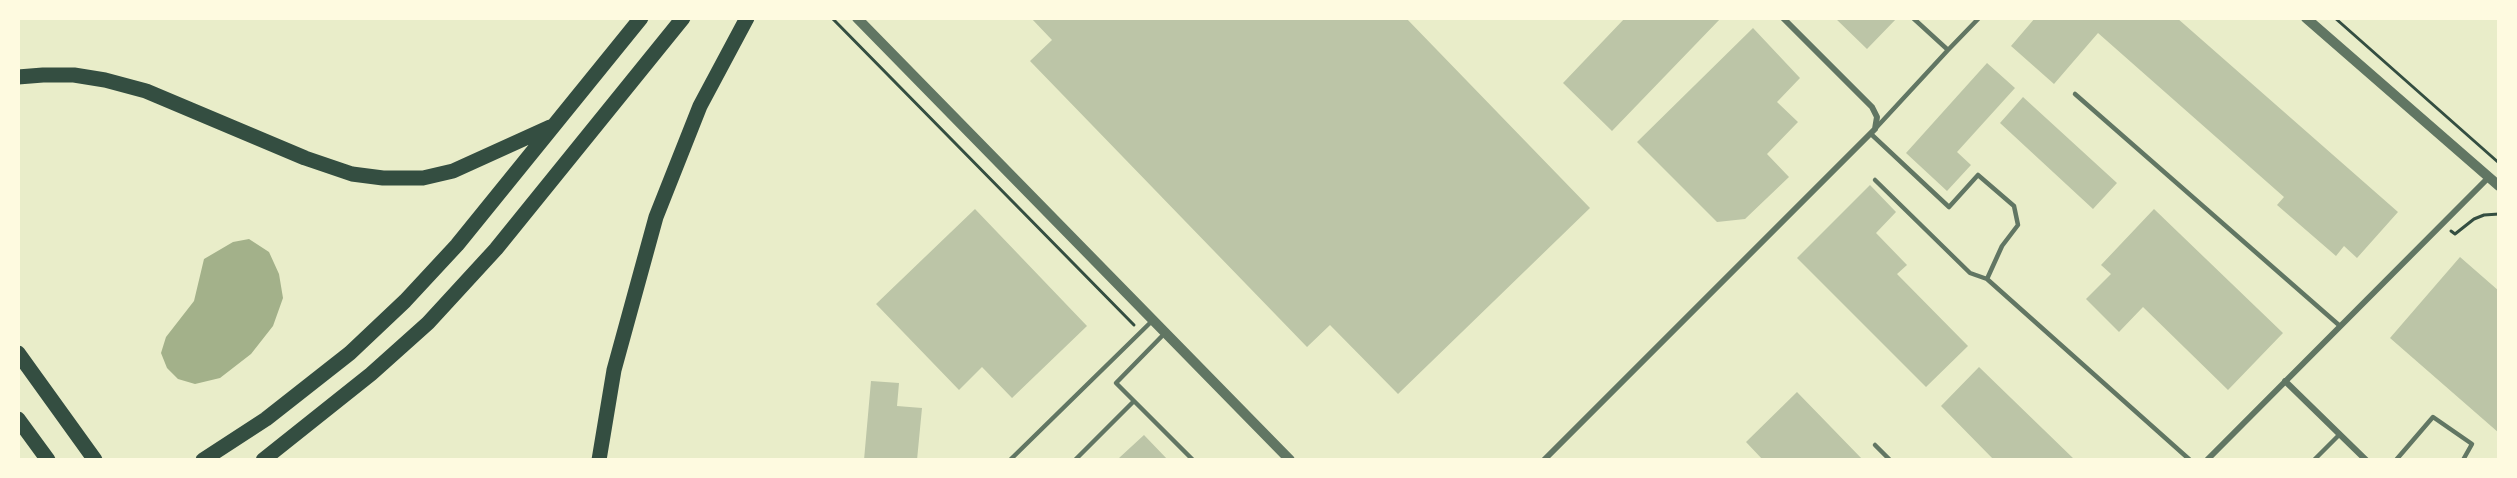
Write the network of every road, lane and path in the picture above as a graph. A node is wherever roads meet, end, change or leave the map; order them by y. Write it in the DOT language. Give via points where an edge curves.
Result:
graph roads {
  1 [pos="641,18"];
  2 [pos="683,18"];
  3 [pos="747,18"];
  4 [pos="832,18"];
  5 [pos="857,18"];
  6 [pos="1783,18"];
  7 [pos="1912,18"];
  8 [pos="1979,18"];
  9 [pos="2306,18"];
  10 [pos="2335,18"];
  11 [pos="1948,50"];
  12 [pos="18,78"];
  13 [pos="2075,94"];
  14 [pos="555,124"];
  15 [pos="1873,131"];
  16 [pos="2499,163"];
  17 [pos="2489,177"];
  18 [pos="1875,180"];
  19 [pos="2499,186"];
  20 [pos="2499,214"];
  21 [pos="2443,223"];
  22 [pos="1987,279"];
  23 [pos="1154,319"];
  24 [pos="2340,326"];
  25 [pos="1166,332"];
  26 [pos="1154,345"];
  27 [pos="18,353"];
  28 [pos="2285,381"];
  29 [pos="1134,401"];
  30 [pos="18,419"];
  31 [pos="2340,434"];
  32 [pos="1875,445"];
  33 [pos="93,456"];
  34 [pos="48,460"];
  35 [pos="203,460"];
  36 [pos="263,460"];
  37 [pos="599,460"];
  38 [pos="1010,460"];
  39 [pos="1075,460"];
  40 [pos="1193,460"];
  41 [pos="1290,460"];
  42 [pos="1544,460"];
  43 [pos="1890,460"];
  44 [pos="2190,460"];
  45 [pos="2207,460"];
  46 [pos="2314,460"];
  47 [pos="2366,460"];
  48 [pos="2396,460"];
  49 [pos="2463,460"];
  1 -- 14 [label="highway"];
  2 -- 36 [label="highway" via="496,249 428,323 363,381"];
  3 -- 37 [label="highway" via="700,106 656,217 614,370"];
  4 -- 26 [label="path"];
  5 -- 23 [label="street"];
  6 -- 15 [label="street" via="1872,107 1877,117"];
  7 -- 11 [label="lane"];
  8 -- 11 [label="lane"];
  9 -- 17 [label="street"];
  10 -- 16 [label="path"];
  11 -- 15 [label="lane"];
  12 -- 14 [label="highway" via="74,75 146,91 305,158 352,174 383,178 423,178 453,171"];
  13 -- 24 [label="lane"];
  14 -- 35 [label="highway" via="457,245 405,301 350,353 266,419"];
  15 -- 22 [label="lane" via="1949,207 1978,175 2014,206 2018,225 2002,246"];
  15 -- 42 [label="street"];
  17 -- 19 [label="street"];
  17 -- 21 [label="street"];
  18 -- 22 [label="lane" via="1970,273"];
  20 -- 21 [label="path" via="2474,219 2455,234"];
  21 -- 24 [label="street"];
  22 -- 44 [label="lane"];
  23 -- 25 [label="street"];
  23 -- 38 [label="lane"];
  24 -- 28 [label="street"];
  25 -- 26 [label="lane"];
  25 -- 41 [label="street"];
  26 -- 29 [label="lane" via="1116,383"];
  27 -- 33 [label="highway"];
  28 -- 31 [label="street"];
  28 -- 45 [label="street"];
  29 -- 39 [label="lane"];
  29 -- 40 [label="lane"];
  30 -- 34 [label="highway"];
  31 -- 46 [label="lane"];
  31 -- 47 [label="street"];
  32 -- 43 [label="lane"];
  48 -- 49 [label="lane" via="2433,417 2472,444"];
}
